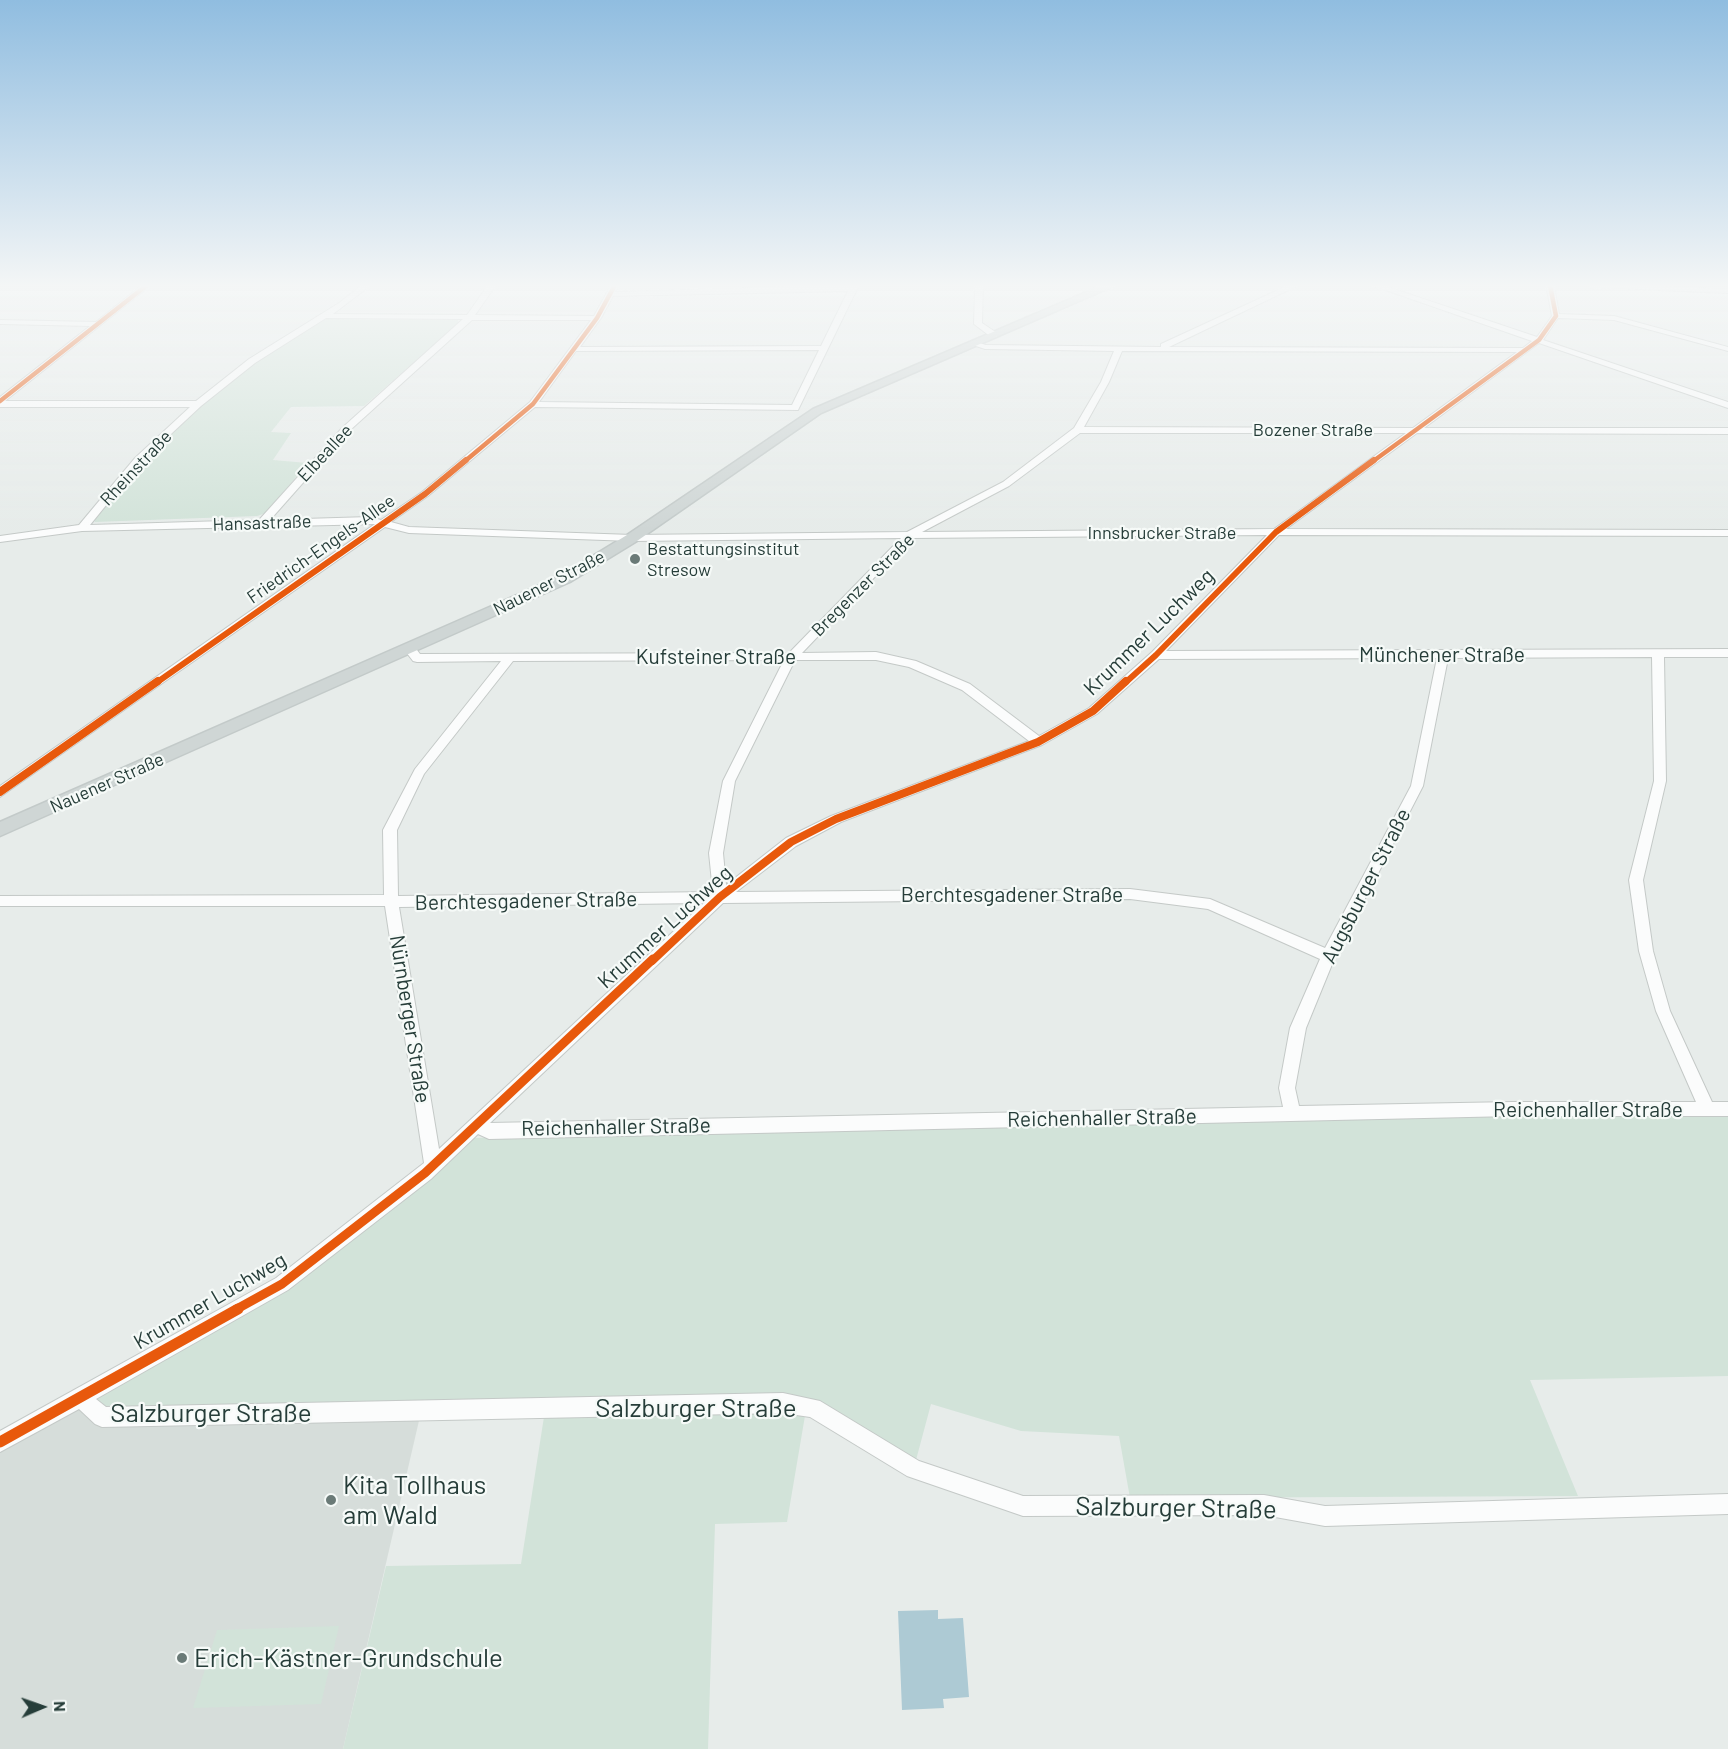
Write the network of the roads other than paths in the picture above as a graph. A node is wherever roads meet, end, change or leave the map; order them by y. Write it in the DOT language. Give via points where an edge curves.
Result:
graph roads {
  1 [pos="44,367"];
  2 [pos="246,367"];
  3 [pos="415,367"];
  4 [pos="563,367"];
  5 [pos="815,367"];
  6 [pos="921,367"];
  7 [pos="1110,367"];
  8 [pos="1502,367"];
  9 [pos="1616,367"];
  10 [pos="0,403"];
  11 [pos="198,404"];
  12 [pos="533,404"];
  13 [pos="1728,405"];
  14 [pos="1078,430"];
  15 [pos="1416,431"];
  16 [pos="1728,431"];
  17 [pos="262,523"];
  18 [pos="384,525"];
  19 [pos="82,528"];
  20 [pos="1276,532"];
  21 [pos="1728,534"];
  22 [pos="910,535"];
  23 [pos="632,538"];
  24 [pos="0,539"];
  25 [pos="410,649"];
  26 [pos="1728,653"];
  27 [pos="1658,654"];
  28 [pos="1156,655"];
  29 [pos="1443,655"];
  30 [pos="790,657"];
  31 [pos="509,658"];
  32 [pos="1038,742"];
  33 [pos="0,792"];
  34 [pos="0,829"];
  35 [pos="720,897"];
  36 [pos="0,901"];
  37 [pos="391,902"];
  38 [pos="1328,956"];
  39 [pos="1707,1109"];
  40 [pos="1728,1109"];
  41 [pos="1293,1115"];
  42 [pos="477,1125"];
  43 [pos="433,1166"];
  44 [pos="79,1396"];
  45 [pos="0,1442"];
  46 [pos="1728,1504"];
  1 -- 10 [label="street"];
  2 -- 11 [label="street, Rheinstraße"];
  3 -- 17 [label="street, Elbeallee" via="345,430"];
  4 -- 12 [label="street, Friedrich-Engels-Allee"];
  5 -- 12 [label="street" via="795,408"];
  6 -- 23 [label="main road, Nauener Straße" via="817,411"];
  7 -- 14 [label="street, Bregenzer Straße"];
  8 -- 15 [label="street, Krummer Luchweg"];
  9 -- 13 [label="street"];
  10 -- 11 [label="street"];
  11 -- 19 [label="street, Rheinstraße" via="138,460"];
  12 -- 18 [label="street, Friedrich-Engels-Allee"];
  14 -- 15 [label="street, Bozener Straße"];
  14 -- 22 [label="street, Bregenzer Straße" via="1006,484"];
  15 -- 16 [label="street, Bozener Straße"];
  15 -- 20 [label="street, Krummer Luchweg"];
  17 -- 18 [label="street, Hansastraße" via="370,520"];
  17 -- 19 [label="street, Hansastraße"];
  18 -- 23 [label="street, Hansastraße" via="409,530"];
  18 -- 33 [label="street, Friedrich-Engels-Allee"];
  19 -- 24 [label="street, Hansastraße"];
  20 -- 21 [label="street, Innsbrucker Straße"];
  20 -- 22 [label="street, Innsbrucker Straße"];
  20 -- 28 [label="street, Krummer Luchweg"];
  22 -- 23 [label="street, Innsbrucker Straße"];
  22 -- 30 [label="street, Bregenzer Straße"];
  23 -- 25 [label="main road, Nauener Straße" via="565,579"];
  25 -- 31 [label="street, Kufsteiner Straße" via="417,658"];
  25 -- 34 [label="main road, Nauener Straße"];
  26 -- 27 [label="street, Münchener Straße"];
  27 -- 29 [label="street, Münchener Straße"];
  27 -- 39 [label="street" via="1660,781 1636,880 1646,951 1663,1011"];
  28 -- 29 [label="street, Münchener Straße"];
  28 -- 32 [label="street, Krummer Luchweg" via="1093,711"];
  29 -- 38 [label="street, Augsburger Straße" via="1417,786"];
  30 -- 31 [label="street, Kufsteiner Straße"];
  30 -- 32 [label="street, Kufsteiner Straße" via="876,656 912,664 966,687"];
  30 -- 35 [label="street, Bregenzer Straße" via="729,781 716,853"];
  31 -- 37 [label="street, Nürnberger Straße" via="419,772 390,830"];
  32 -- 35 [label="street, Krummer Luchweg" via="836,819 791,842"];
  35 -- 37 [label="street, Berchtesgadener Straße"];
  35 -- 38 [label="street, Berchtesgadener Straße" via="1130,894 1178,898 1237,914"];
  35 -- 42 [label="street, Krummer Luchweg"];
  36 -- 37 [label="street, Berchtesgadener Straße"];
  37 -- 43 [label="street, Nürnberger Straße"];
  38 -- 41 [label="street, Augsburger Straße" via="1298,1028 1287,1088"];
  39 -- 40 [label="street, Reichenhaller Straße"];
  39 -- 41 [label="street, Reichenhaller Straße"];
  41 -- 42 [label="street, Reichenhaller Straße" via="489,1131"];
  42 -- 43 [label="street, Krummer Luchweg"];
  43 -- 44 [label="street, Krummer Luchweg" via="282,1284"];
  44 -- 45 [label="street, Krummer Luchweg"];
  44 -- 46 [label="street, Salzburger Straße" via="102,1417 783,1403 813,1408 914,1469 1023,1506 1264,1505 1325,1516"];
}
